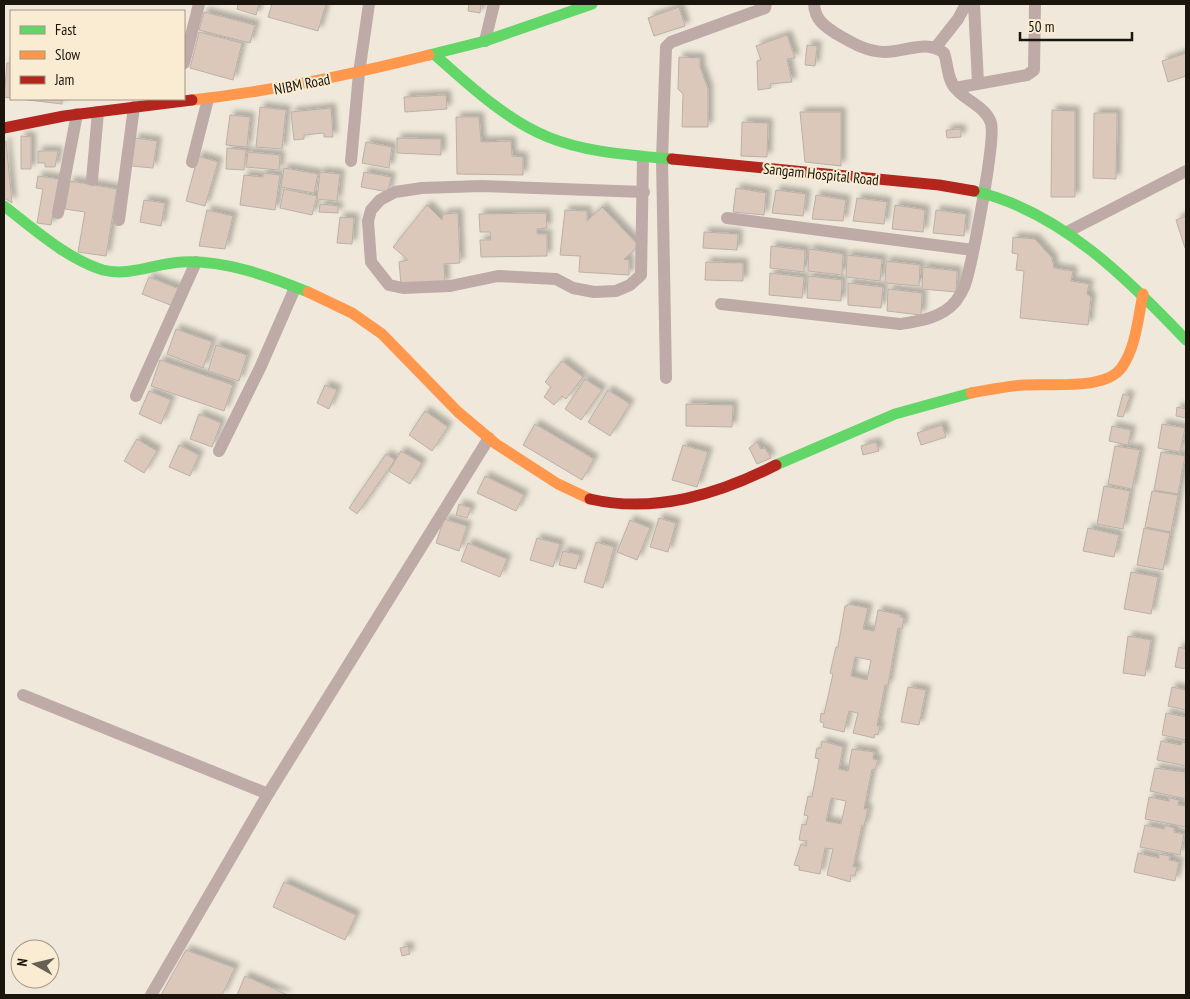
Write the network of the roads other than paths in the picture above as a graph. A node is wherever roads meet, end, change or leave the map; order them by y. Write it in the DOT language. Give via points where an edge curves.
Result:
graph roads {
  1 [pos="199,4"];
  2 [pos="369,4"];
  3 [pos="494,4"];
  4 [pos="592,4"];
  5 [pos="766,4"];
  6 [pos="814,4"];
  7 [pos="966,4"];
  8 [pos="974,4"];
  9 [pos="1035,4"];
  10 [pos="486,41"];
  11 [pos="936,47"];
  12 [pos="435,55"];
  13 [pos="185,59"];
  14 [pos="359,72"];
  15 [pos="978,83"];
  16 [pos="955,88"];
  17 [pos="208,99"];
  18 [pos="174,101"];
  19 [pos="119,104"];
  20 [pos="134,108"];
  21 [pos="98,112"];
  22 [pos="77,114"];
  23 [pos="4,128"];
  24 [pos="643,157"];
  25 [pos="662,159"];
  26 [pos="192,162"];
  27 [pos="352,162"];
  28 [pos="1186,171"];
  29 [pos="92,180"];
  30 [pos="644,192"];
  31 [pos="983,194"];
  32 [pos="4,206"];
  33 [pos="58,212"];
  34 [pos="727,218"];
  35 [pos="120,220"];
  36 [pos="1067,232"];
  37 [pos="973,250"];
  38 [pos="196,262"];
  39 [pos="295,288"];
  40 [pos="1143,294"];
  41 [pos="721,304"];
  42 [pos="1186,340"];
  43 [pos="666,378"];
  44 [pos="136,396"];
  45 [pos="489,438"];
  46 [pos="219,450"];
  47 [pos="23,695"];
  48 [pos="268,794"];
  49 [pos="151,995"];
  1 -- 13 [label="street"];
  2 -- 14 [label="street"];
  3 -- 10 [label="street"];
  4 -- 10 [label="main road, NIBM Road"];
  5 -- 25 [label="street" via="765,8 671,42 666,47"];
  6 -- 11 [label="street" via="815,15 824,26 870,50 885,52"];
  7 -- 11 [label="street"];
  8 -- 15 [label="street"];
  9 -- 15 [label="street" via="1034,70 1027,75"];
  10 -- 12 [label="main road, NIBM Road"];
  11 -- 16 [label="street" via="944,53"];
  12 -- 14 [label="main road, NIBM Road"];
  12 -- 24 [label="main road, Sangam Hospital Road" via="509,116 549,138 582,148"];
  14 -- 17 [label="main road, NIBM Road" via="269,91"];
  14 -- 27 [label="street"];
  15 -- 16 [label="street"];
  16 -- 31 [label="street" via="985,112 991,124"];
  17 -- 18 [label="main road, NIBM Road"];
  17 -- 26 [label="street"];
  18 -- 20 [label="main road, NIBM Road"];
  19 -- 20 [label="main road, NIBM Road"];
  19 -- 21 [label="main road, NIBM Road"];
  20 -- 35 [label="street"];
  21 -- 22 [label="main road, NIBM Road"];
  21 -- 29 [label="street"];
  22 -- 23 [label="main road, NIBM Road"];
  22 -- 33 [label="street"];
  24 -- 25 [label="main road, Sangam Hospital Road"];
  24 -- 30 [label="street"];
  25 -- 31 [label="main road, Sangam Hospital Road" via="940,185"];
  25 -- 43 [label="street"];
  28 -- 36 [label="street"];
  30 -- 30 [label="street" via="641,275 616,291 594,292 573,288 556,279 498,276 450,286 403,288 389,285 371,262 368,221 371,210 380,200 395,192 481,186"];
  31 -- 36 [label="main road, Sangam Hospital Road" via="1026,210"];
  31 -- 37 [label="street"];
  32 -- 38 [label="main road" via="42,234 102,269 116,272"];
  34 -- 37 [label="street"];
  36 -- 40 [label="main road, Sangam Hospital Road" via="1105,259"];
  37 -- 41 [label="street" via="964,287 956,302 923,321 877,323"];
  38 -- 39 [label="main road" via="253,274"];
  38 -- 44 [label="street"];
  39 -- 45 [label="main road" via="352,313 382,332 460,413"];
  39 -- 46 [label="street"];
  40 -- 42 [label="main road, Sangam Hospital Road"];
  40 -- 45 [label="main road" via="1128,357 1121,371 1112,377 1080,383 999,388 934,401 868,424 708,494 660,500 594,500 562,487"];
  45 -- 48 [label="street"];
  47 -- 48 [label="street"];
  48 -- 49 [label="street"];
}
